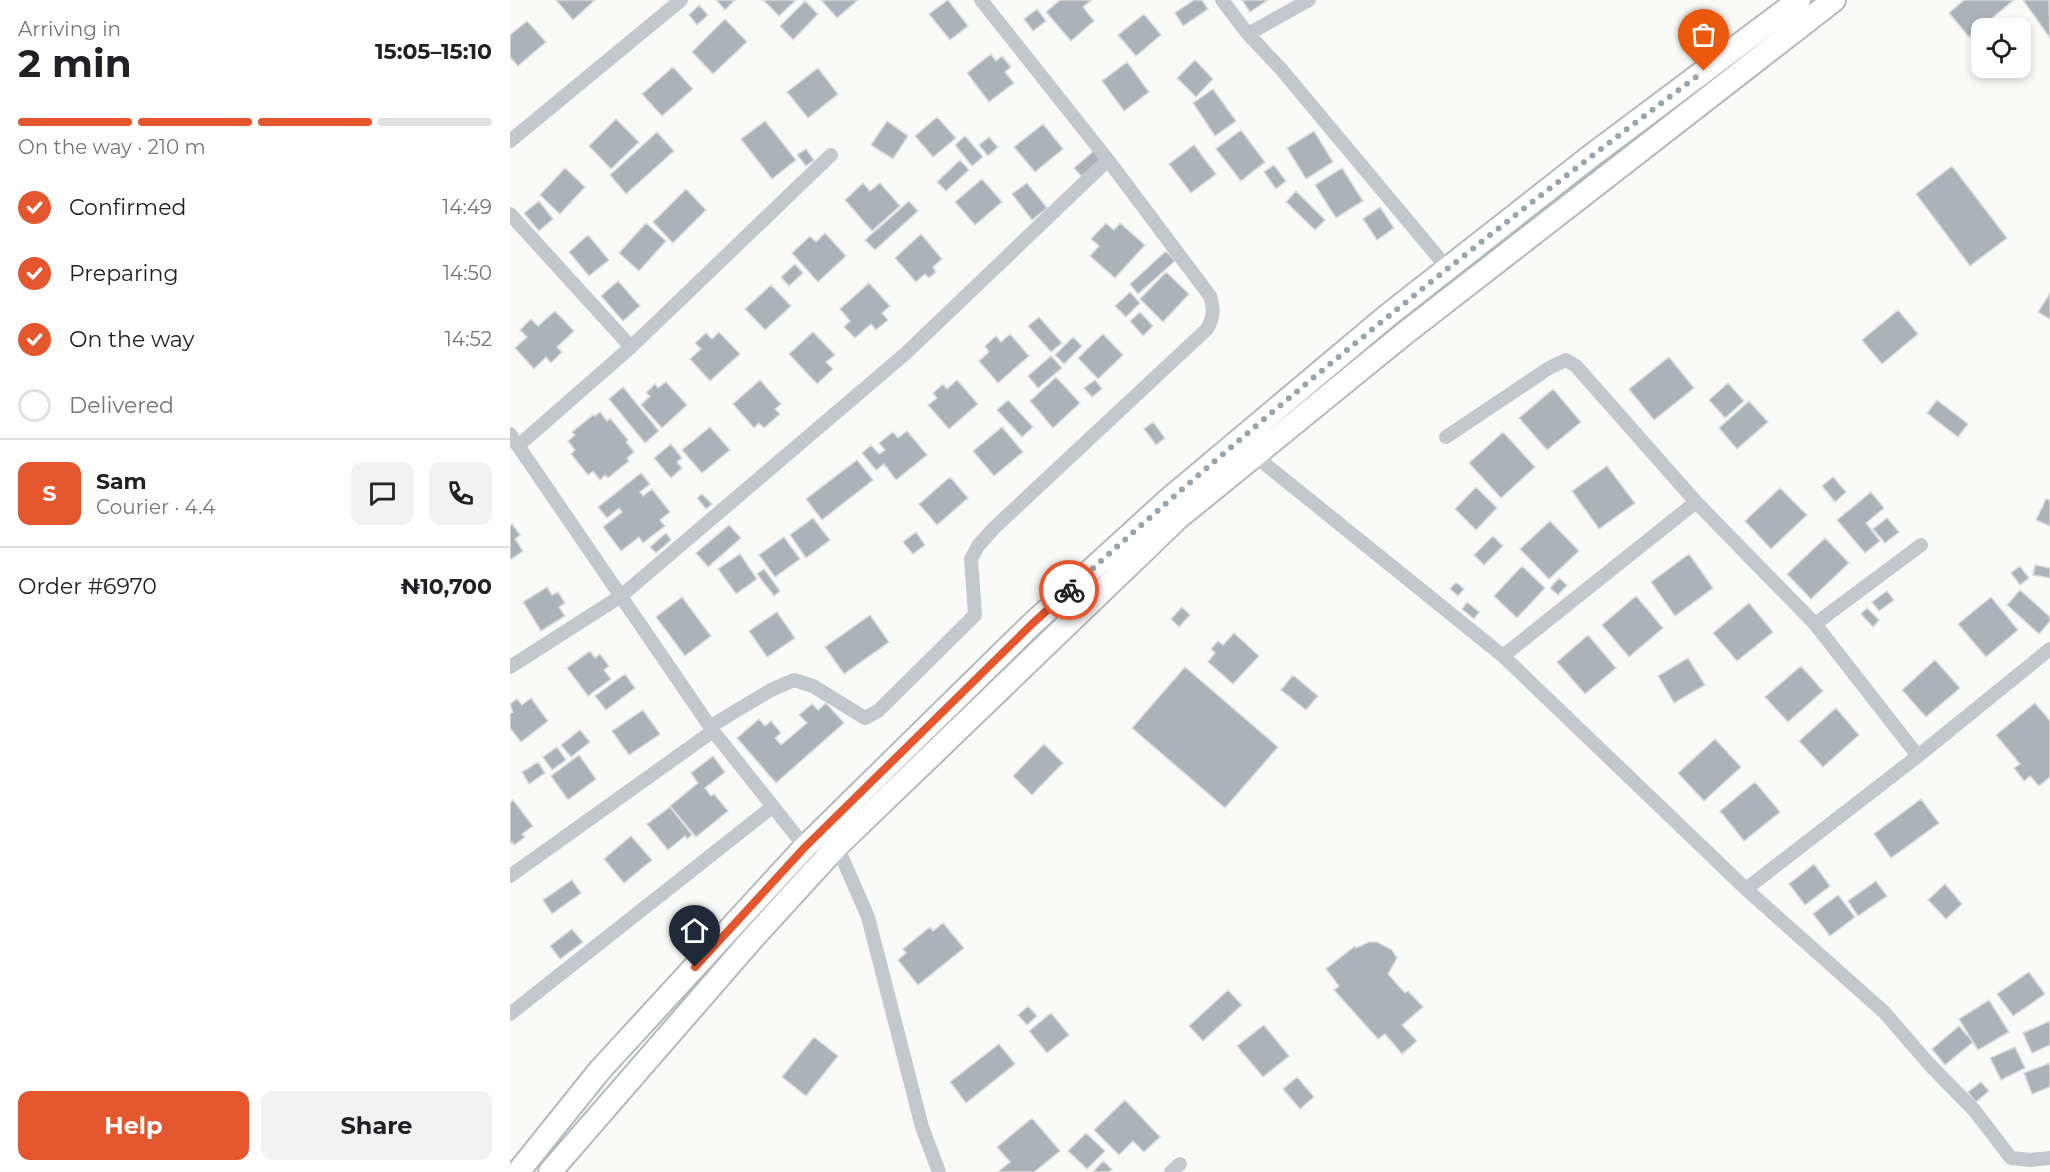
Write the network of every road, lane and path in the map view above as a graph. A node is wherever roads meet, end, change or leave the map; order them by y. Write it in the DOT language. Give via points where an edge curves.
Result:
graph roads {
  1 [pos="681,0"];
  2 [pos="981,0"];
  3 [pos="1222,0"];
  4 [pos="1309,0"];
  5 [pos="1799,0"];
  6 [pos="1834,0"];
  7 [pos="1248,34"];
  8 [pos="510,141"];
  9 [pos="831,154"];
  10 [pos="1108,160"];
  11 [pos="510,214"];
  12 [pos="1448,269"];
  13 [pos="631,347"];
  14 [pos="510,434"];
  15 [pos="1446,437"];
  16 [pos="519,445"];
  17 [pos="1254,455"];
  18 [pos="1696,502"];
  19 [pos="1921,545"];
  20 [pos="621,596"];
  21 [pos="1815,624"];
  22 [pos="2050,649"];
  23 [pos="1503,656"];
  24 [pos="510,667"];
  25 [pos="712,728"];
  26 [pos="1918,756"];
  27 [pos="772,807"];
  28 [pos="837,846"];
  29 [pos="805,847"];
  30 [pos="510,876"];
  31 [pos="1746,889"];
  32 [pos="510,1014"];
  33 [pos="2050,1158"];
  34 [pos="518,1172"];
  35 [pos="550,1172"];
  36 [pos="939,1172"];
  1 -- 8 [label="street"];
  2 -- 10 [label="street"];
  3 -- 7 [label="street"];
  4 -- 7 [label="street"];
  5 -- 12 [label="highway"];
  6 -- 17 [label="highway"];
  7 -- 12 [label="street"];
  9 -- 13 [label="street"];
  10 -- 20 [label="street" via="905,354"];
  10 -- 25 [label="street" via="1210,296 1213,318 1207,329 978,546 971,559 975,615 878,711 865,718 813,686 794,680"];
  11 -- 13 [label="street"];
  12 -- 29 [label="highway" via="1168,500 1032,624"];
  13 -- 16 [label="street"];
  14 -- 16 [label="street"];
  15 -- 18 [label="street" via="1566,360 1576,366"];
  16 -- 20 [label="street"];
  17 -- 23 [label="street"];
  17 -- 28 [label="highway" via="1178,518"];
  18 -- 21 [label="street"];
  18 -- 23 [label="street"];
  19 -- 21 [label="street"];
  20 -- 24 [label="street"];
  20 -- 25 [label="street"];
  21 -- 26 [label="street"];
  22 -- 26 [label="street"];
  23 -- 31 [label="street"];
  25 -- 27 [label="street"];
  25 -- 30 [label="street"];
  26 -- 31 [label="street"];
  27 -- 29 [label="street"];
  27 -- 32 [label="street"];
  28 -- 35 [label="highway"];
  28 -- 36 [label="street" via="868,918 922,1127"];
  29 -- 34 [label="highway" via="600,1070"];
  31 -- 33 [label="street" via="1884,1012 1974,1110 2011,1158"];
}
